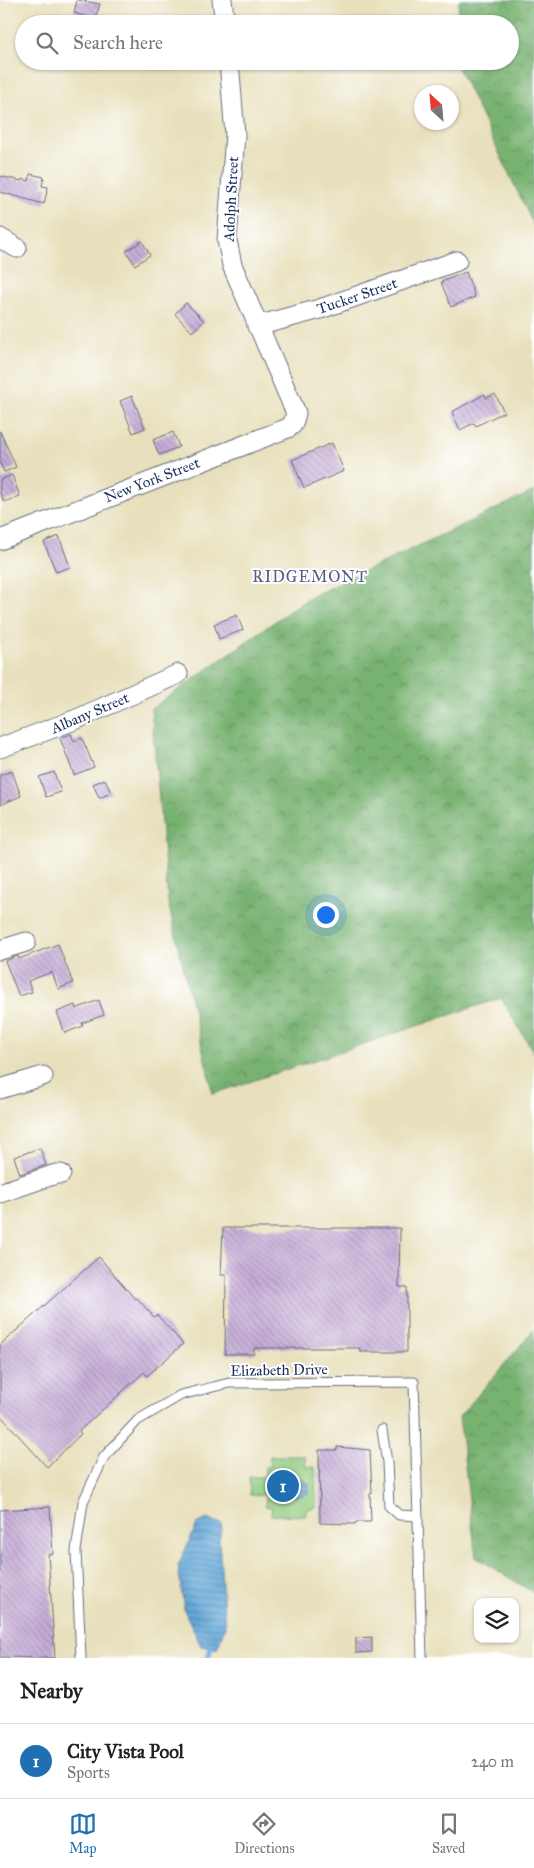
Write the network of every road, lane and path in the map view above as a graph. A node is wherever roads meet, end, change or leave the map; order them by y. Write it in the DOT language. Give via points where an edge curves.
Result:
graph roads {
  1 [pos="222,0"];
  2 [pos="224,15"];
  3 [pos="230,70"];
  4 [pos="0,238"];
  5 [pos="17,248"];
  6 [pos="457,261"];
  7 [pos="257,326"];
  8 [pos="296,413"];
  9 [pos="0,540"];
  10 [pos="178,674"];
  11 [pos="0,748"];
  12 [pos="26,942"];
  13 [pos="0,950"];
  14 [pos="43,1076"];
  15 [pos="0,1089"];
  16 [pos="61,1174"];
  17 [pos="0,1193"];
  18 [pos="382,1430"];
  19 [pos="418,1516"];
  20 [pos="81,1658"];
  21 [pos="422,1658"];
  1 -- 2 [label="street"];
  3 -- 7 [label="street, Adolph Street" via="235,135 227,240 232,264"];
  4 -- 5 [label="street"];
  6 -- 7 [label="street, Tucker Street" via="320,310"];
  7 -- 8 [label="street, Adolph Street"];
  8 -- 9 [label="street, New York Street" via="293,424 288,428"];
  10 -- 11 [label="street, Albany Street" via="77,719"];
  12 -- 13 [label="street"];
  14 -- 15 [label="street"];
  16 -- 17 [label="street"];
  18 -- 19 [label="lane" via="389,1506 399,1514"];
  19 -- 20 [label="lane, Elizabeth Drive" via="414,1382 229,1383 181,1395 138,1420 104,1457 83,1502 76,1551"];
  19 -- 21 [label="lane"];
}
